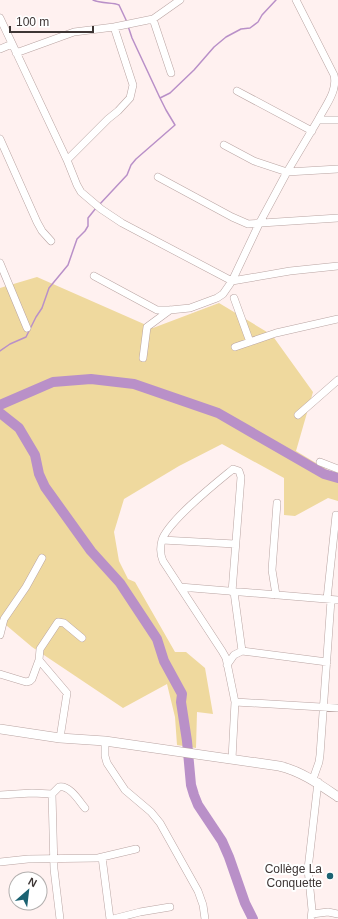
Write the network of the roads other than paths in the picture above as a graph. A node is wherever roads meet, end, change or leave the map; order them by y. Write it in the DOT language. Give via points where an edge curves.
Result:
graph roads {
  1 [pos="180,0"];
  2 [pos="296,0"];
  3 [pos="0,18"];
  4 [pos="153,19"];
  5 [pos="114,27"];
  6 [pos="12,44"];
  7 [pos="0,49"];
  8 [pos="16,54"];
  9 [pos="171,73"];
  10 [pos="237,91"];
  11 [pos="318,120"];
  12 [pos="338,120"];
  13 [pos="312,131"];
  14 [pos="0,139"];
  15 [pos="224,145"];
  16 [pos="67,160"];
  17 [pos="338,169"];
  18 [pos="287,172"];
  19 [pos="158,177"];
  20 [pos="338,218"];
  21 [pos="259,224"];
  22 [pos="51,241"];
  23 [pos="0,263"];
  24 [pos="338,266"];
  25 [pos="94,276"];
  26 [pos="232,281"];
  27 [pos="234,298"];
  28 [pos="170,310"];
  29 [pos="338,319"];
  30 [pos="27,328"];
  31 [pos="250,342"];
  32 [pos="235,347"];
  33 [pos="143,358"];
  34 [pos="338,380"];
  35 [pos="298,415"];
  36 [pos="320,462"];
  37 [pos="338,469"];
  38 [pos="277,503"];
  39 [pos="336,515"];
  40 [pos="162,540"];
  41 [pos="235,544"];
  42 [pos="42,558"];
  43 [pos="180,587"];
  44 [pos="233,592"];
  45 [pos="276,595"];
  46 [pos="332,600"];
  47 [pos="0,636"];
  48 [pos="82,638"];
  49 [pos="242,651"];
  50 [pos="39,660"];
  51 [pos="327,662"];
  52 [pos="227,665"];
  53 [pos="0,674"];
  54 [pos="235,702"];
  55 [pos="323,706"];
  56 [pos="338,708"];
  57 [pos="0,729"];
  58 [pos="60,738"];
  59 [pos="105,741"];
  60 [pos="232,759"];
  61 [pos="315,781"];
  62 [pos="52,794"];
  63 [pos="0,795"];
  64 [pos="338,797"];
  65 [pos="85,808"];
  66 [pos="136,850"];
  67 [pos="102,857"];
  68 [pos="54,859"];
  69 [pos="0,862"];
  70 [pos="170,907"];
  71 [pos="338,914"];
  72 [pos="312,917"];
  73 [pos="60,919"];
  74 [pos="111,919"];
  75 [pos="205,919"];
  1 -- 4 [label="street"];
  2 -- 11 [label="street" via="336,82"];
  3 -- 6 [label="street"];
  4 -- 5 [label="street"];
  4 -- 9 [label="street"];
  5 -- 8 [label="street" via="67,34"];
  5 -- 16 [label="street" via="133,85 130,98"];
  6 -- 7 [label="street"];
  6 -- 8 [label="street"];
  8 -- 16 [label="street"];
  10 -- 13 [label="street"];
  11 -- 12 [label="street"];
  11 -- 13 [label="street"];
  13 -- 18 [label="street"];
  14 -- 22 [label="street" via="37,222"];
  15 -- 18 [label="street" via="254,161"];
  16 -- 26 [label="street" via="76,185 101,208 122,223"];
  17 -- 18 [label="street"];
  18 -- 21 [label="street"];
  19 -- 21 [label="street" via="243,223"];
  20 -- 21 [label="street"];
  21 -- 26 [label="street"];
  23 -- 30 [label="street"];
  24 -- 26 [label="street"];
  25 -- 28 [label="street" via="158,310"];
  26 -- 28 [label="street" via="217,298 190,308"];
  27 -- 31 [label="street"];
  28 -- 33 [label="street" via="147,328"];
  29 -- 31 [label="street" via="276,333"];
  31 -- 32 [label="street"];
  34 -- 35 [label="street"];
  36 -- 37 [label="street"];
  38 -- 45 [label="street" via="272,570"];
  39 -- 46 [label="street"];
  40 -- 41 [label="street"];
  40 -- 41 [label="street" via="173,523 235,469 241,477"];
  40 -- 43 [label="street" via="163,561"];
  41 -- 44 [label="street"];
  42 -- 47 [label="street" via="4,619"];
  43 -- 44 [label="street"];
  43 -- 52 [label="street" via="217,642"];
  44 -- 45 [label="street"];
  44 -- 49 [label="street"];
  45 -- 46 [label="street"];
  46 -- 51 [label="street"];
  48 -- 50 [label="street" via="64,623 58,622 40,649"];
  49 -- 51 [label="street"];
  49 -- 52 [label="street" via="234,655"];
  50 -- 53 [label="street" via="30,681"];
  50 -- 58 [label="street" via="67,693"];
  51 -- 55 [label="street"];
  52 -- 54 [label="street"];
  54 -- 55 [label="street"];
  54 -- 60 [label="street"];
  55 -- 56 [label="street"];
  55 -- 61 [label="street"];
  57 -- 58 [label="main road"];
  58 -- 59 [label="main road"];
  59 -- 60 [label="main road"];
  59 -- 75 [label="street" via="107,763 125,790 160,823 198,891"];
  60 -- 61 [label="main road" via="287,768"];
  61 -- 64 [label="main road"];
  61 -- 72 [label="street" via="308,869"];
  62 -- 63 [label="street"];
  62 -- 65 [label="street" via="59,787 64,787"];
  62 -- 68 [label="street"];
  66 -- 67 [label="street"];
  67 -- 68 [label="street"];
  67 -- 74 [label="street"];
  68 -- 69 [label="street" via="28,858"];
  68 -- 73 [label="street"];
  70 -- 74 [label="street"];
  71 -- 72 [label="street" via="325,912"];
}
